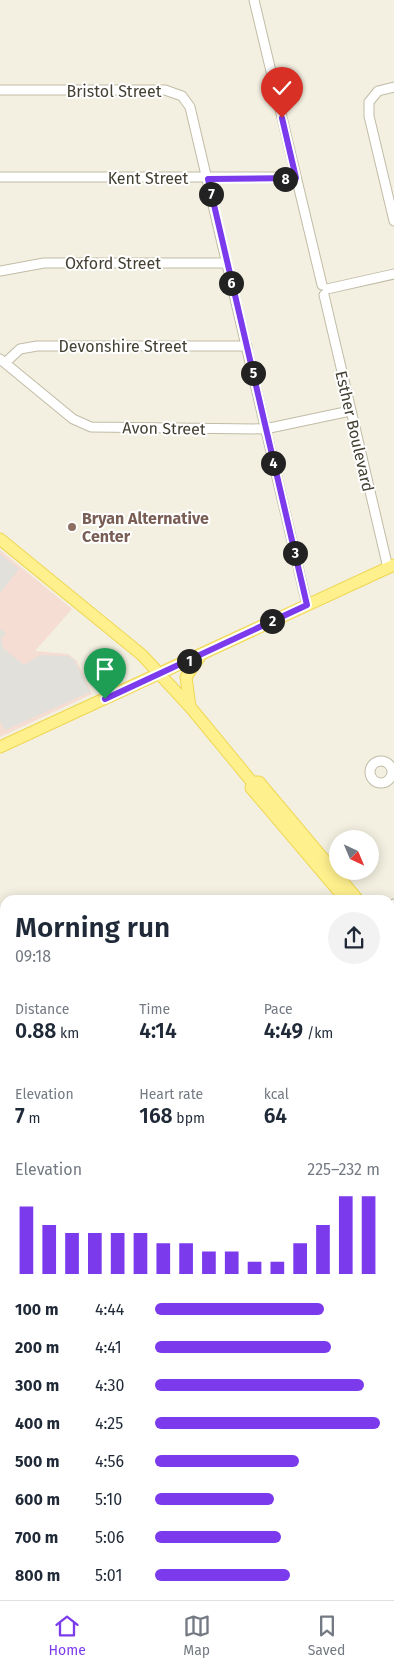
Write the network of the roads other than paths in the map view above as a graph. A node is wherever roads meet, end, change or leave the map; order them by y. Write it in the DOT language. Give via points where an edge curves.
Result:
graph roads {
  1 [pos="254,0"];
  2 [pos="394,87"];
  3 [pos="0,90"];
  4 [pos="0,177"];
  5 [pos="296,178"];
  6 [pos="208,179"];
  7 [pos="394,221"];
  8 [pos="226,262"];
  9 [pos="0,271"];
  10 [pos="394,274"];
  11 [pos="324,290"];
  12 [pos="247,346"];
  13 [pos="2,361"];
  14 [pos="350,411"];
  15 [pos="265,429"];
  16 [pos="0,538"];
  17 [pos="391,566"];
  18 [pos="307,605"];
  19 [pos="201,655"];
  20 [pos="160,674"];
  21 [pos="191,708"];
  22 [pos="0,747"];
  23 [pos="252,782"];
  24 [pos="342,895"];
  25 [pos="354,895"];
  1 -- 5 [label="street, Esther Boulevard"];
  2 -- 7 [label="street" via="378,91 369,102 369,116"];
  3 -- 6 [label="street, Bristol Street" via="176,92 187,100 190,107"];
  4 -- 6 [label="street, Kent Street"];
  5 -- 6 [label="street, Kent Street"];
  5 -- 11 [label="street, Esther Boulevard"];
  6 -- 8 [label="street, Bristol Street"];
  8 -- 9 [label="street, Oxford Street" via="44,263"];
  8 -- 12 [label="street, Bristol Street"];
  10 -- 11 [label="street"];
  11 -- 14 [label="street, Esther Boulevard"];
  12 -- 13 [label="street, Devonshire Street" via="37,346 20,349"];
  12 -- 15 [label="street, Bristol Street"];
  13 -- 15 [label="street, Avon Street" via="73,419 91,427"];
  14 -- 15 [label="street, Avon Street"];
  14 -- 17 [label="street, Esther Boulevard"];
  15 -- 18 [label="street, Bristol Street"];
  16 -- 20 [label="main road" via="142,655"];
  17 -- 18 [label="main road"];
  18 -- 19 [label="main road"];
  19 -- 20 [label="main road"];
  19 -- 21 [label="main road" via="186,677"];
  20 -- 21 [label="main road"];
  20 -- 22 [label="main road"];
  21 -- 23 [label="main road"];
  23 -- 24 [label="main road" via="251,788"];
  23 -- 25 [label="main road" via="259,782"];
}
